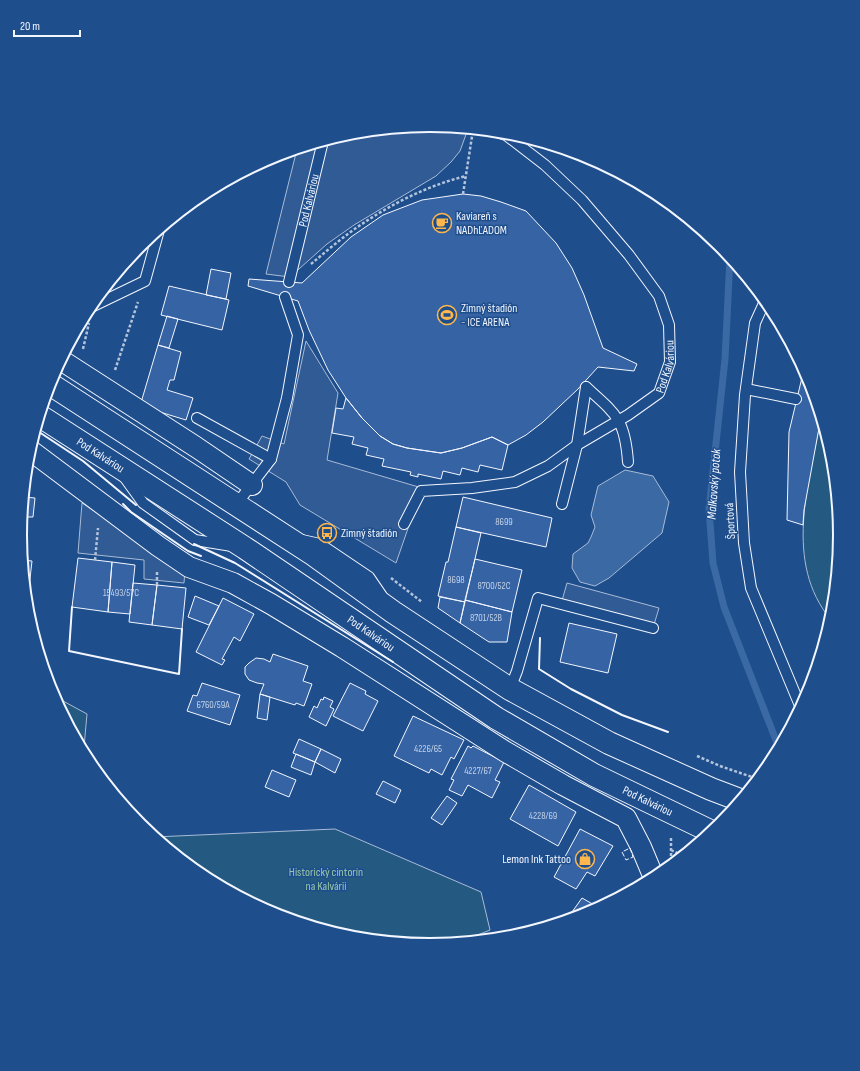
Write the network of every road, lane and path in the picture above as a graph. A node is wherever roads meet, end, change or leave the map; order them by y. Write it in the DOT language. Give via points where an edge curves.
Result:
graph roads {
  1 [pos="472,135"];
  2 [pos="514,141"];
  3 [pos="322,147"];
  4 [pos="466,176"];
  5 [pos="463,194"];
  6 [pos="156,240"];
  7 [pos="145,281"];
  8 [pos="289,282"];
  9 [pos="284,297"];
  10 [pos="102,302"];
  11 [pos="762,308"];
  12 [pos="88,324"];
  13 [pos="81,356"];
  14 [pos="66,363"];
  15 [pos="113,376"];
  16 [pos="55,388"];
  17 [pos="746,389"];
  18 [pos="796,399"];
  19 [pos="197,418"];
  20 [pos="44,419"];
  21 [pos="620,420"];
  22 [pos="577,445"];
  23 [pos="36,454"];
  24 [pos="271,459"];
  25 [pos="628,462"];
  26 [pos="252,485"];
  27 [pos="100,503"];
  28 [pos="562,504"];
  29 [pos="236,505"];
  30 [pos="404,524"];
  31 [pos="95,560"];
  32 [pos="653,628"];
  33 [pos="510,689"];
  34 [pos="797,701"];
  35 [pos="735,798"];
  36 [pos="699,830"];
  37 [pos="670,850"];
  38 [pos="677,853"];
  39 [pos="652,872"];
  1 -- 4 [label="path"];
  2 -- 21 [label="lane, Pod Kalváriou" via="546,165 582,200 629,255 659,296 669,326 670,362 659,393"];
  3 -- 8 [label="lane, Pod Kalváriou"];
  4 -- 5 [label="path"];
  4 -- 8 [label="path" via="443,182 401,201 364,222"];
  6 -- 7 [label="lane"];
  7 -- 10 [label="lane"];
  7 -- 15 [label="path"];
  9 -- 24 [label="lane" via="298,335 287,398"];
  11 -- 17 [label="lane, Športová" via="756,323"];
  12 -- 13 [label="path"];
  14 -- 26 [label="street"];
  16 -- 29 [label="main road"];
  17 -- 18 [label="lane"];
  17 -- 34 [label="lane, Športová" via="740,472 744,543 751,588"];
  19 -- 24 [label="lane"];
  20 -- 36 [label="main road, Pod Kalváriou" via="245,548 496,718 594,775"];
  21 -- 22 [label="lane, Pod Kalváriou"];
  21 -- 22 [label="lane" via="586,387"];
  21 -- 25 [label="lane"];
  22 -- 28 [label="lane"];
  22 -- 30 [label="lane, Pod Kalváriou" via="548,466 515,482 420,491"];
  23 -- 27 [label="street, Pod Kalváriou"];
  24 -- 26 [label="lane"];
  26 -- 29 [label="lane"];
  27 -- 31 [label="path"];
  27 -- 39 [label="street, Pod Kalváriou" via="189,567 233,583 271,604 506,752 626,818"];
  29 -- 33 [label="main road"];
  32 -- 33 [label="lane" via="538,598 518,671"];
  33 -- 35 [label="main road" via="609,743"];
  37 -- 38 [label="path"];
}
